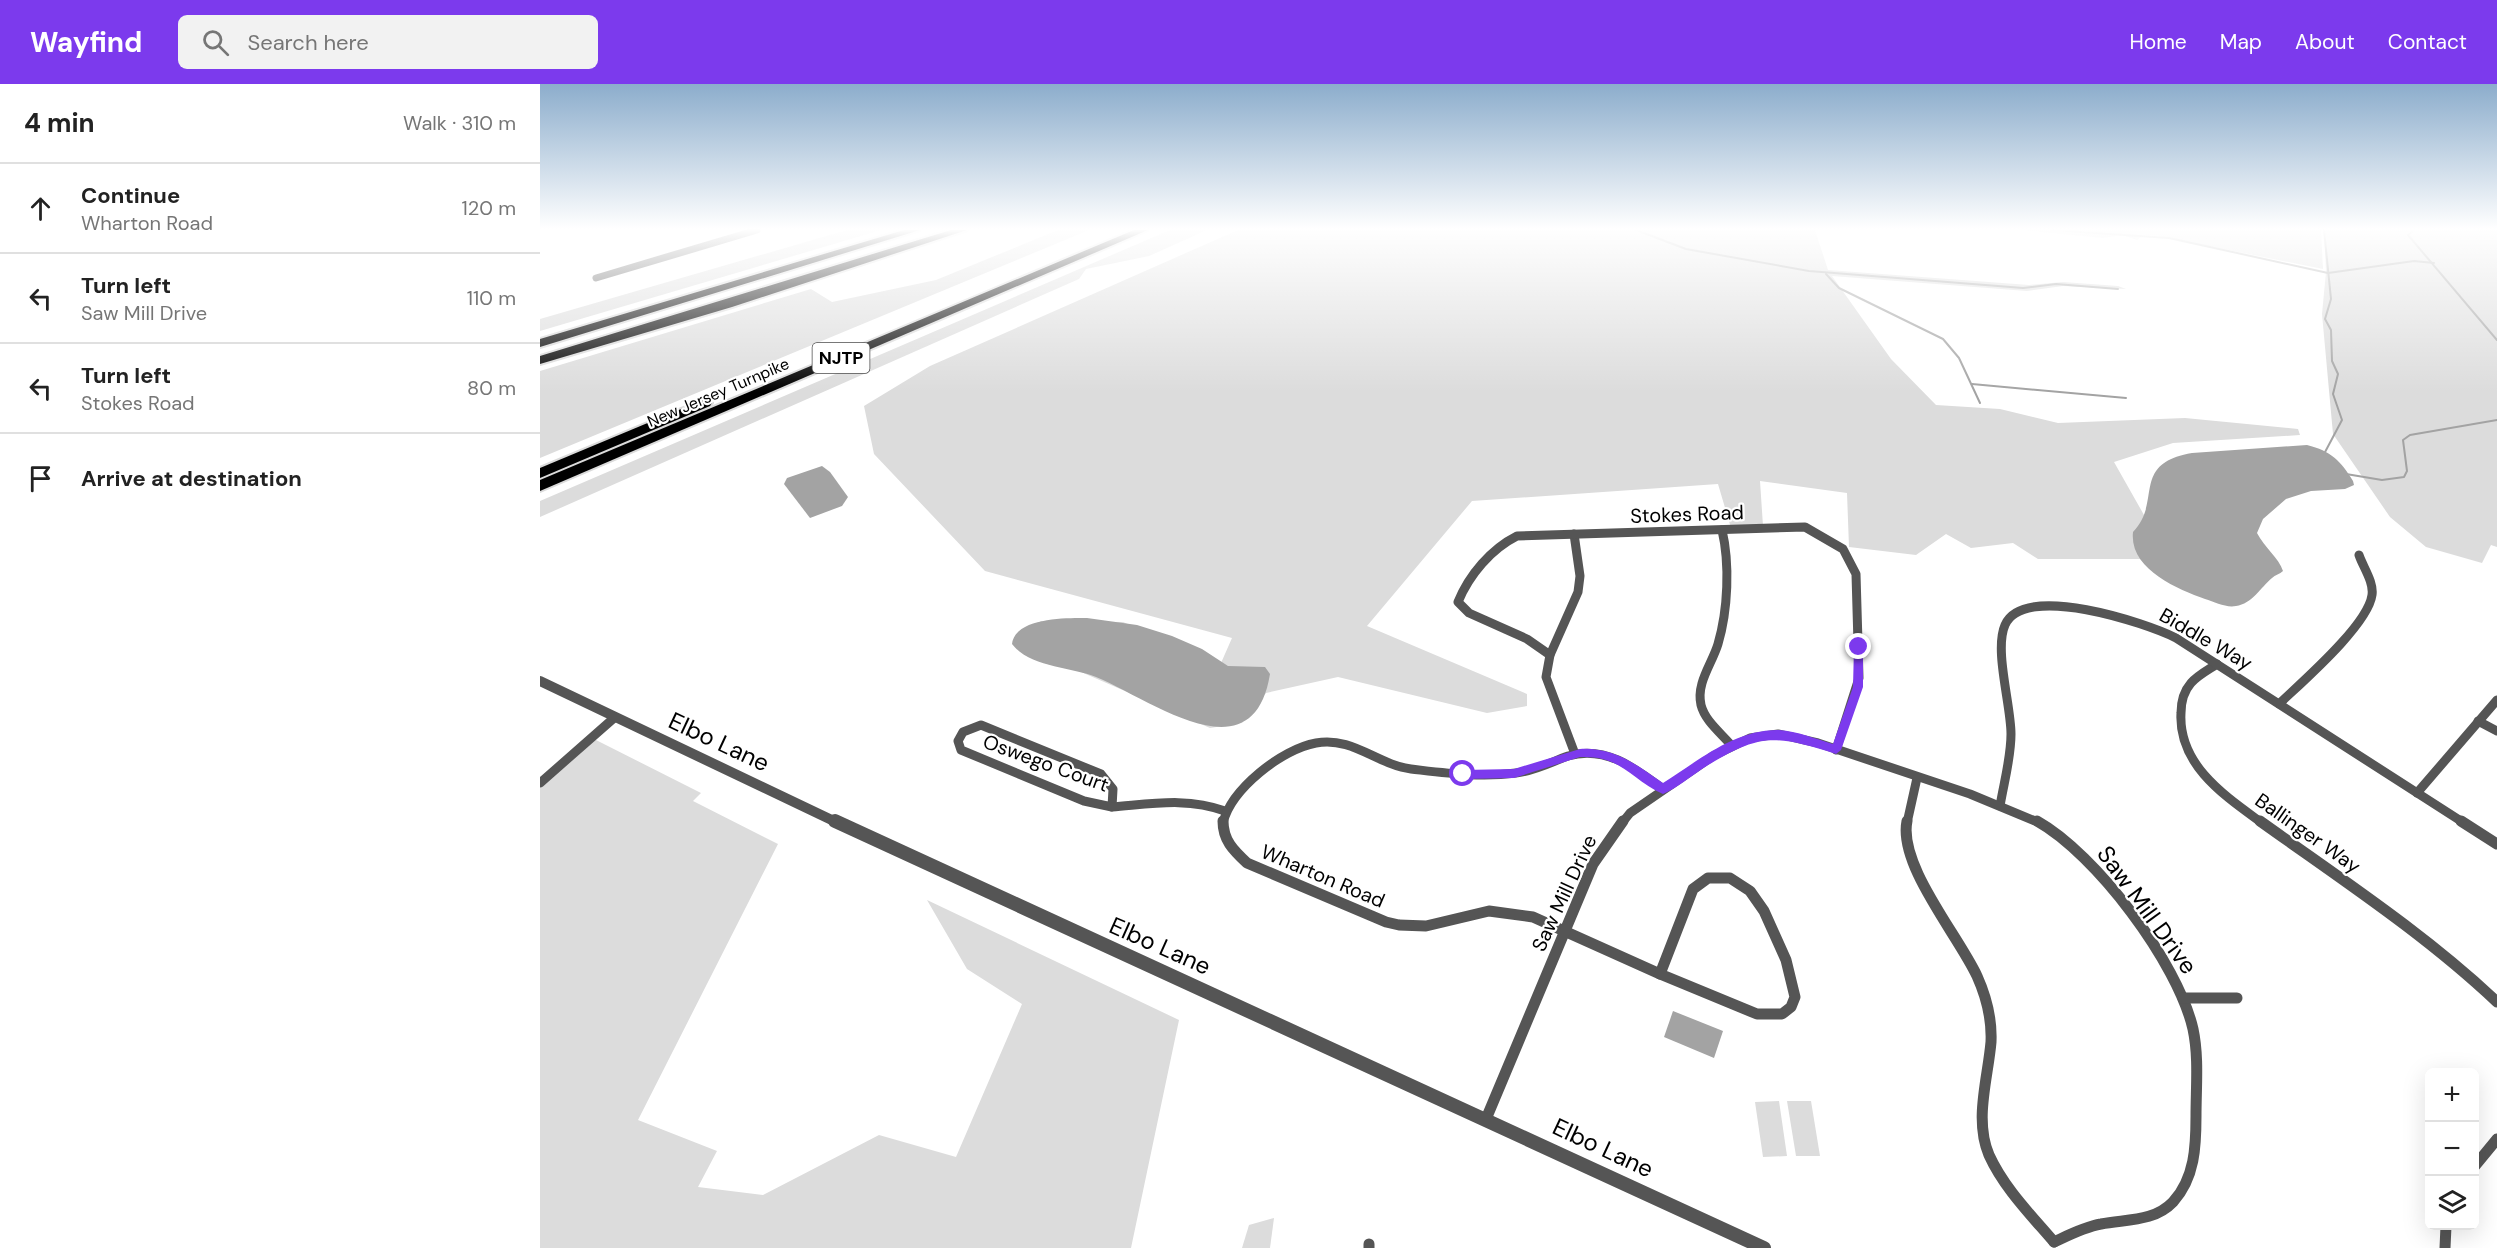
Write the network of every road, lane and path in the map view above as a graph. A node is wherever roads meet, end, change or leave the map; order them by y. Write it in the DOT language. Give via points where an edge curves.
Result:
graph roads {
  1 [pos="734,284"];
  2 [pos="790,284"];
  3 [pos="988,284"];
  4 [pos="1014,284"];
  5 [pos="540,343"];
  6 [pos="540,360"];
  7 [pos="540,473"];
  8 [pos="540,486"];
  9 [pos="1722,530"];
  10 [pos="1574,534"];
  11 [pos="2359,555"];
  12 [pos="1550,656"];
  13 [pos="2217,663"];
  14 [pos="540,681"];
  15 [pos="2497,700"];
  16 [pos="2279,704"];
  17 [pos="614,718"];
  18 [pos="2478,721"];
  19 [pos="2497,731"];
  20 [pos="1731,745"];
  21 [pos="1836,750"];
  22 [pos="1575,754"];
  23 [pos="1917,778"];
  24 [pos="540,783"];
  25 [pos="1663,789"];
  26 [pos="2417,794"];
  27 [pos="2000,806"];
  28 [pos="1112,807"];
  29 [pos="1225,811"];
  30 [pos="2497,844"];
  31 [pos="1564,932"];
  32 [pos="1660,974"];
  33 [pos="2184,998"];
  34 [pos="2237,998"];
  35 [pos="2497,1002"];
  36 [pos="1486,1119"];
  37 [pos="2497,1139"];
  38 [pos="2479,1162"];
  39 [pos="2446,1230"];
  40 [pos="2052,1245"];
  41 [pos="1764,1248"];
  42 [pos="2445,1248"];
  1 -- 5 [label="highway"];
  2 -- 6 [label="highway"];
  3 -- 7 [label="highway, New Jersey Turnpike / NJTP"];
  4 -- 8 [label="highway, New Jersey Turnpike / NJTP"];
  9 -- 10 [label="street, Stokes Road"];
  9 -- 20 [label="street" via="1726,543 1722,621 1700,694 1704,712"];
  9 -- 21 [label="street, Stokes Road" via="1798,526 1828,538 1849,557 1857,582 1859,678"];
  10 -- 12 [label="street" via="1580,576 1578,592"];
  10 -- 12 [label="street, Stokes Road" via="1509,539 1497,549 1458,602 1463,610 1528,640"];
  11 -- 16 [label="street" via="2372,591 2368,609"];
  12 -- 22 [label="street" via="1546,670 1548,685"];
  13 -- 16 [label="street, Biddle Way"];
  13 -- 27 [label="street, Biddle Way" via="2176,638 2130,619 2063,608 2038,607 2017,612 2005,625 2003,634 2011,735"];
  13 -- 35 [label="street, Ballinger Way" via="2192,681 2181,707 2184,743 2200,771 2228,798 2431,944"];
  14 -- 17 [label="street, Elbo Lane"];
  15 -- 18 [label="street"];
  16 -- 26 [label="street, Biddle Way"];
  17 -- 24 [label="street"];
  17 -- 36 [label="street, Elbo Lane"];
  18 -- 19 [label="street"];
  18 -- 26 [label="street"];
  20 -- 21 [label="street, Saw Mill Drive" via="1778,734"];
  20 -- 25 [label="street, Saw Mill Drive"];
  21 -- 23 [label="street, Saw Mill Drive"];
  22 -- 25 [label="street" via="1612,756"];
  22 -- 29 [label="street" via="1521,773 1463,774 1399,767 1348,744 1315,743 1252,777 1235,793"];
  23 -- 27 [label="street, Saw Mill Drive"];
  23 -- 40 [label="street" via="1906,828 1911,861 1977,976 1988,1008 1991,1040 1982,1119 1988,1153 2005,1184"];
  25 -- 31 [label="street, Saw Mill Drive" via="1630,813 1610,837 1593,864"];
  26 -- 30 [label="street, Biddle Way"];
  27 -- 33 [label="street, Saw Mill Drive" via="2051,829 2080,853 2126,909"];
  28 -- 28 [label="street, Oswego Court" via="1084,801 961,750 958,741 963,732 981,725 1101,774 1116,792"];
  28 -- 29 [label="street, Oswego Court" via="1187,802"];
  29 -- 31 [label="street, Wharton Road" via="1225,840 1247,863 1386,922 1426,927 1476,913 1501,911 1533,917"];
  31 -- 32 [label="street, Wharton Road"];
  31 -- 36 [label="street, Saw Mill Drive"];
  32 -- 32 [label="street, Wharton Road" via="1757,1014 1782,1014 1795,997 1786,960 1764,911 1750,891 1730,878 1708,878 1693,889"];
  33 -- 34 [label="street"];
  33 -- 40 [label="street, Saw Mill Drive" via="2194,1037 2196,1072 2194,1142 2183,1189 2162,1212 2148,1218 2101,1224"];
  36 -- 41 [label="street, Elbo Lane"];
  37 -- 38 [label="street"];
  39 -- 42 [label="street"];
}
